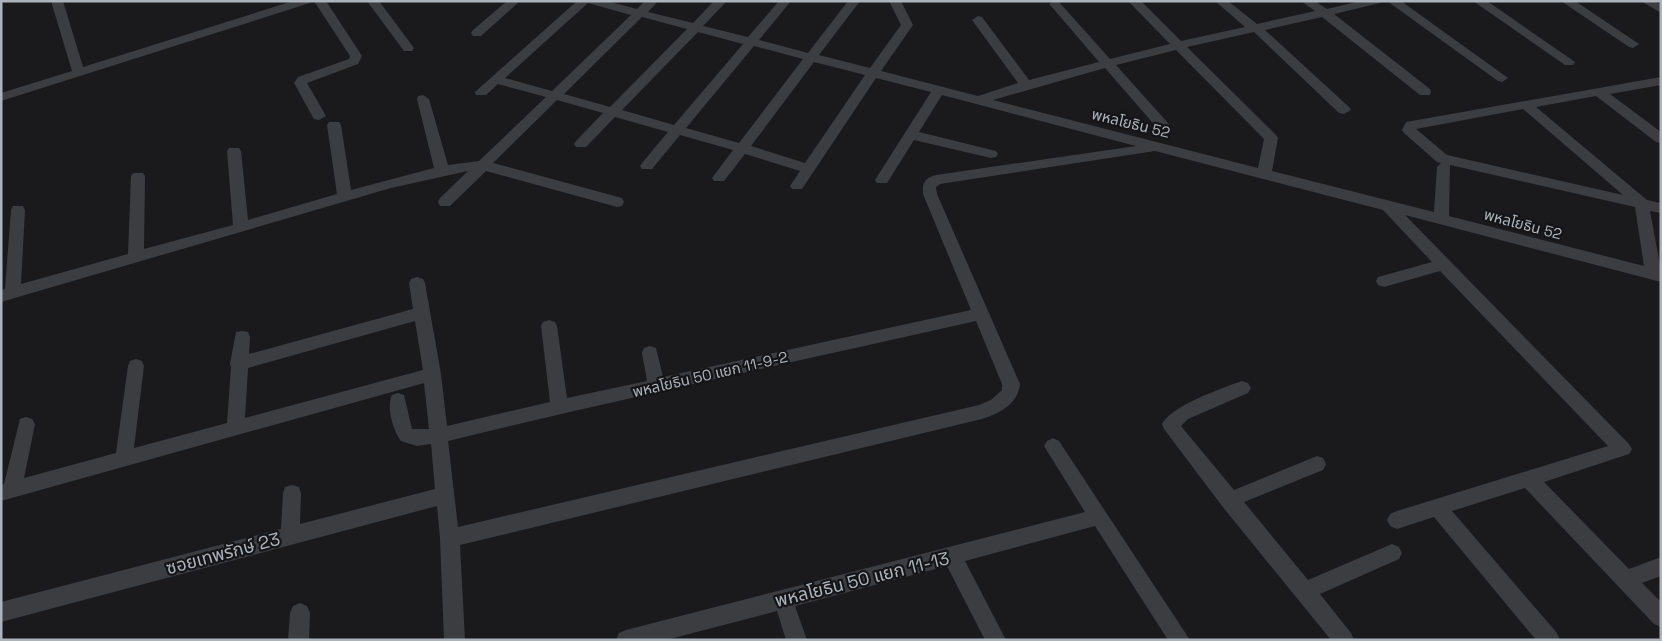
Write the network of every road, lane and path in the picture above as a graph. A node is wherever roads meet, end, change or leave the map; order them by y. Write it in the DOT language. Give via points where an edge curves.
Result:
graph roads {
  1 [pos="57,1"];
  2 [pos="306,1"];
  3 [pos="373,1"];
  4 [pos="514,1"];
  5 [pos="584,1"];
  6 [pos="592,1"];
  7 [pos="652,1"];
  8 [pos="721,1"];
  9 [pos="785,1"];
  10 [pos="854,1"];
  11 [pos="895,1"];
  12 [pos="1134,1"];
  13 [pos="1221,1"];
  14 [pos="1307,1"];
  15 [pos="1376,1"];
  16 [pos="1393,1"];
  17 [pos="1479,1"];
  18 [pos="1567,1"];
  19 [pos="1647,1"];
  20 [pos="321,3"];
  21 [pos="1054,4"];
  22 [pos="1661,10"];
  23 [pos="1325,13"];
  24 [pos="640,14"];
  25 [pos="978,20"];
  26 [pos="697,28"];
  27 [pos="1257,29"];
  28 [pos="240,30"];
  29 [pos="477,33"];
  30 [pos="750,42"];
  31 [pos="1633,44"];
  32 [pos="1180,46"];
  33 [pos="408,48"];
  34 [pos="810,57"];
  35 [pos="1570,62"];
  36 [pos="1108,64"];
  37 [pos="78,73"];
  38 [pos="872,73"];
  39 [pos="1502,78"];
  40 [pos="496,79"];
  41 [pos="1661,81"];
  42 [pos="1026,85"];
  43 [pos="939,90"];
  44 [pos="481,92"];
  45 [pos="1425,92"];
  46 [pos="1599,92"];
  47 [pos="556,96"];
  48 [pos="1,97"];
  49 [pos="423,99"];
  50 [pos="978,100"];
  51 [pos="1526,105"];
  52 [pos="1344,110"];
  53 [pos="611,112"];
  54 [pos="319,116"];
  55 [pos="334,125"];
  56 [pos="1163,126"];
  57 [pos="676,131"];
  58 [pos="912,135"];
  59 [pos="1661,139"];
  60 [pos="581,144"];
  61 [pos="1157,146"];
  62 [pos="742,148"];
  63 [pos="234,151"];
  64 [pos="990,154"];
  65 [pos="482,165"];
  66 [pos="648,166"];
  67 [pos="1444,167"];
  68 [pos="810,169"];
  69 [pos="442,171"];
  70 [pos="1264,174"];
  71 [pos="138,176"];
  72 [pos="719,178"];
  73 [pos="882,180"];
  74 [pos="797,186"];
  75 [pos="345,198"];
  76 [pos="445,202"];
  77 [pos="617,202"];
  78 [pos="1386,204"];
  79 [pos="1642,204"];
  80 [pos="1661,208"];
  81 [pos="18,210"];
  82 [pos="1441,219"];
  83 [pos="241,227"];
  84 [pos="136,258"];
  85 [pos="1443,265"];
  86 [pos="1657,275"];
  87 [pos="1384,281"];
  88 [pos="417,284"];
  89 [pos="7,294"];
  90 [pos="422,313"];
  91 [pos="982,314"];
  92 [pos="550,326"];
  93 [pos="242,337"];
  94 [pos="650,353"];
  95 [pos="238,364"];
  96 [pos="136,366"];
  97 [pos="432,374"];
  98 [pos="657,387"];
  99 [pos="1242,388"];
  100 [pos="398,400"];
  101 [pos="559,407"];
  102 [pos="26,424"];
  103 [pos="235,429"];
  104 [pos="438,436"];
  105 [pos="1052,446"];
  106 [pos="124,459"];
  107 [pos="1317,464"];
  108 [pos="1529,479"];
  109 [pos="7,492"];
  110 [pos="292,493"];
  111 [pos="445,495"];
  112 [pos="1229,500"];
  113 [pos="1437,508"];
  114 [pos="1098,517"];
  115 [pos="1397,520"];
  116 [pos="290,536"];
  117 [pos="450,538"];
  118 [pos="1392,553"];
  119 [pos="952,556"];
  120 [pos="1661,566"];
  121 [pos="1626,580"];
  122 [pos="1305,591"];
  123 [pos="784,599"];
  124 [pos="1,612"];
  125 [pos="300,613"];
  126 [pos="1661,617"];
  127 [pos="298,640"];
  128 [pos="454,640"];
  129 [pos="626,640"];
  130 [pos="797,640"];
  131 [pos="996,640"];
  132 [pos="1180,640"];
  133 [pos="1344,640"];
  134 [pos="1550,640"];
  1 -- 37 [label="street"];
  2 -- 37 [label="street"];
  3 -- 33 [label="street"];
  4 -- 29 [label="street"];
  5 -- 40 [label="street"];
  6 -- 24 [label="street, พหลโยธิน 52"];
  7 -- 24 [label="street"];
  8 -- 26 [label="street"];
  9 -- 30 [label="street"];
  10 -- 34 [label="street"];
  11 -- 38 [label="street" via="907,25"];
  12 -- 32 [label="street"];
  13 -- 27 [label="street"];
  14 -- 23 [label="street"];
  15 -- 23 [label="street"];
  16 -- 39 [label="street"];
  17 -- 35 [label="street"];
  18 -- 31 [label="street"];
  19 -- 22 [label="street"];
  20 -- 28 [label="street"];
  20 -- 54 [label="street" via="356,56 354,60 300,83"];
  21 -- 36 [label="street"];
  23 -- 27 [label="street"];
  23 -- 45 [label="street"];
  24 -- 26 [label="street, พหลโยธิน 52"];
  24 -- 47 [label="street"];
  25 -- 42 [label="street"];
  26 -- 30 [label="street, พหลโยธิน 52"];
  26 -- 53 [label="street"];
  27 -- 32 [label="street"];
  27 -- 52 [label="street"];
  30 -- 34 [label="street, พหลโยธิน 52"];
  30 -- 57 [label="street"];
  32 -- 36 [label="street"];
  32 -- 70 [label="street" via="1271,138"];
  34 -- 38 [label="street, พหลโยธิน 52"];
  34 -- 62 [label="street"];
  36 -- 42 [label="street"];
  36 -- 56 [label="street"];
  37 -- 48 [label="street"];
  38 -- 43 [label="street, พหลโยธิน 52"];
  38 -- 68 [label="street"];
  40 -- 44 [label="street"];
  40 -- 47 [label="street"];
  41 -- 46 [label="street"];
  42 -- 50 [label="street"];
  43 -- 50 [label="street, พหลโยธิน 52"];
  43 -- 58 [label="street"];
  46 -- 51 [label="street"];
  46 -- 59 [label="street"];
  47 -- 53 [label="street"];
  47 -- 65 [label="street"];
  49 -- 69 [label="street"];
  50 -- 61 [label="street, พหลโยธิน 52"];
  51 -- 79 [label="street"];
  51 -- 79 [label="street" via="1411,125 1408,130 1442,159"];
  53 -- 57 [label="street"];
  53 -- 60 [label="street"];
  55 -- 75 [label="street"];
  57 -- 62 [label="street"];
  57 -- 66 [label="street"];
  58 -- 64 [label="street"];
  58 -- 73 [label="street"];
  61 -- 70 [label="street, พหลโยธิน 52"];
  61 -- 91 [label="street" via="932,182 928,188 930,194"];
  62 -- 68 [label="street"];
  62 -- 72 [label="street"];
  63 -- 83 [label="street"];
  65 -- 69 [label="street"];
  65 -- 76 [label="street"];
  65 -- 77 [label="street"];
  67 -- 82 [label="street"];
  68 -- 74 [label="street"];
  69 -- 75 [label="street"];
  70 -- 78 [label="street, พหลโยธิน 52"];
  71 -- 84 [label="street"];
  75 -- 83 [label="street"];
  78 -- 82 [label="street, พหลโยธิน 52"];
  78 -- 85 [label="street"];
  79 -- 80 [label="street"];
  79 -- 86 [label="street"];
  81 -- 89 [label="street"];
  82 -- 86 [label="street, พหลโยธิน 52"];
  83 -- 84 [label="street"];
  84 -- 89 [label="street"];
  85 -- 87 [label="street"];
  85 -- 108 [label="street" via="1624,449"];
  88 -- 90 [label="street"];
  90 -- 95 [label="street"];
  90 -- 97 [label="street"];
  91 -- 98 [label="street, พหลโยธิน 50 แยก 11-9-2"];
  91 -- 117 [label="street" via="1012,388 1005,399 982,412"];
  92 -- 101 [label="street"];
  93 -- 95 [label="street"];
  94 -- 98 [label="street"];
  95 -- 103 [label="street"];
  96 -- 106 [label="street"];
  97 -- 103 [label="street"];
  97 -- 104 [label="street"];
  98 -- 101 [label="street, พหลโยธิน 50 แยก 11-9-2"];
  99 -- 112 [label="street" via="1182,414 1172,424"];
  100 -- 104 [label="street, พหลโยธิน 50 แยก 11-9-2" via="407,436"];
  101 -- 104 [label="street, พหลโยธิน 50 แยก 11-9-2"];
  102 -- 109 [label="street"];
  103 -- 106 [label="street"];
  104 -- 111 [label="street"];
  105 -- 114 [label="street"];
  106 -- 109 [label="street"];
  107 -- 112 [label="street"];
  108 -- 113 [label="street"];
  108 -- 121 [label="street"];
  110 -- 116 [label="street"];
  111 -- 116 [label="street, ซอยเทพรักษ์ 23"];
  111 -- 117 [label="street"];
  112 -- 122 [label="street"];
  113 -- 115 [label="street"];
  113 -- 134 [label="street"];
  114 -- 119 [label="street, พหลโยธิน 50 แยก 11-13"];
  114 -- 132 [label="street"];
  116 -- 124 [label="street, ซอยเทพรักษ์ 23"];
  117 -- 128 [label="street"];
  118 -- 122 [label="street"];
  119 -- 123 [label="street, พหลโยธิน 50 แยก 11-13"];
  119 -- 131 [label="street"];
  120 -- 121 [label="street"];
  121 -- 126 [label="street"];
  122 -- 133 [label="street"];
  123 -- 129 [label="street, พหลโยธิน 50 แยก 11-13"];
  123 -- 130 [label="street"];
  125 -- 127 [label="street"];
}
